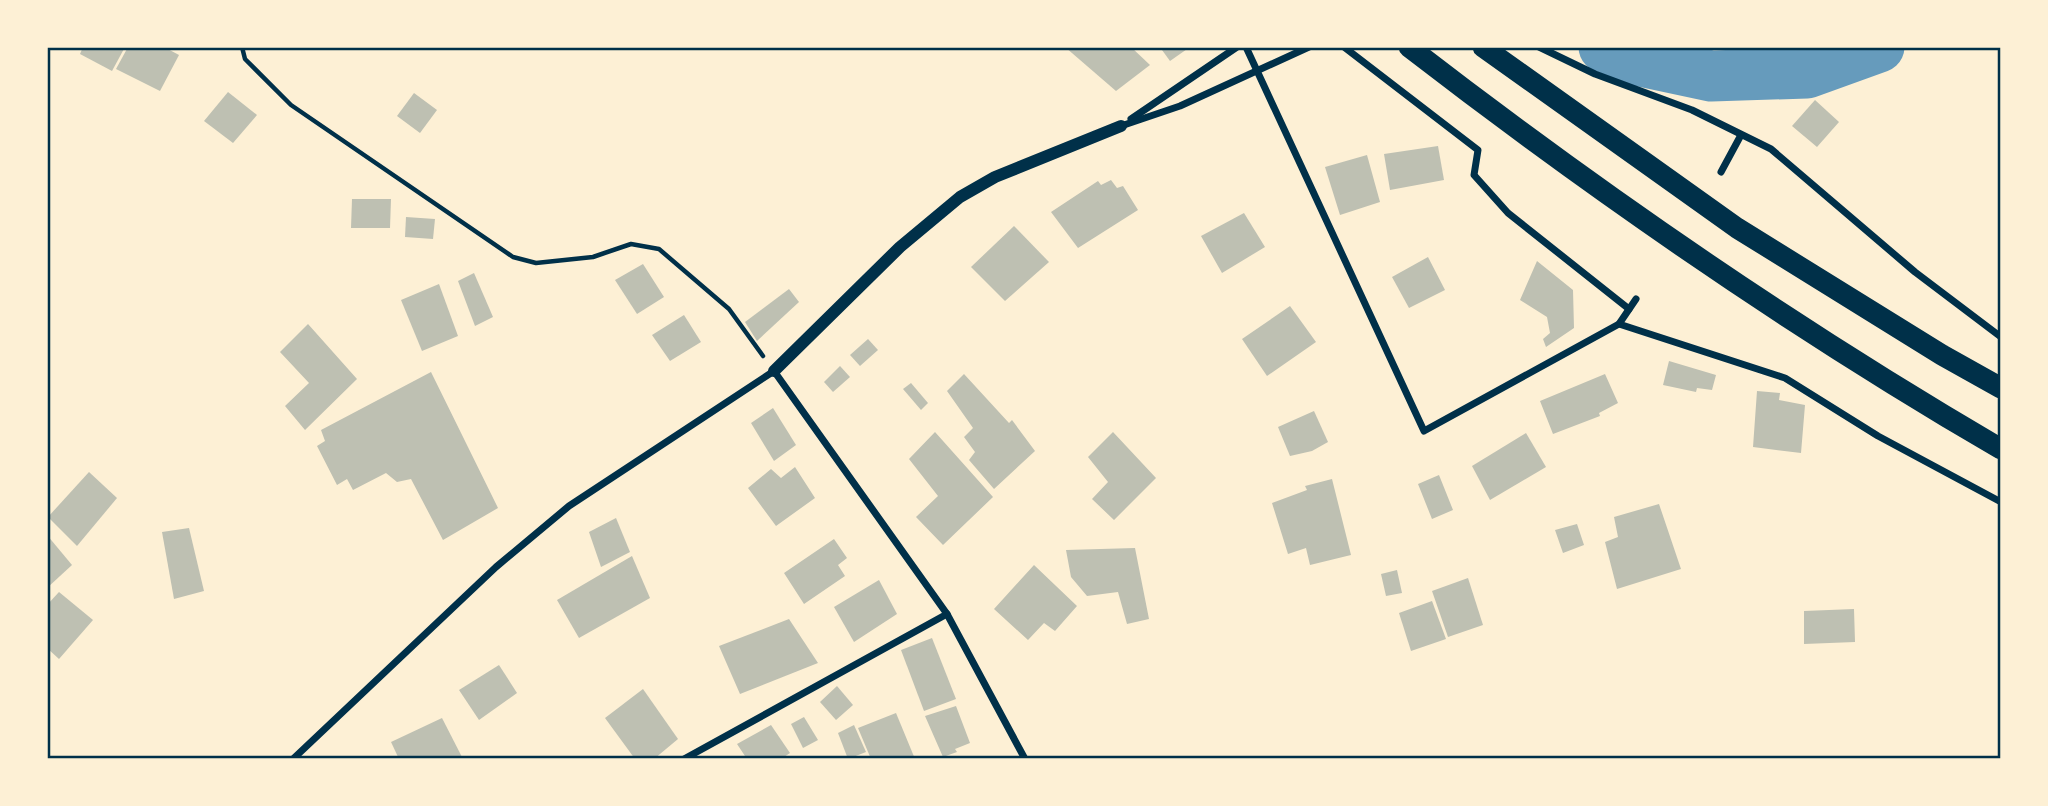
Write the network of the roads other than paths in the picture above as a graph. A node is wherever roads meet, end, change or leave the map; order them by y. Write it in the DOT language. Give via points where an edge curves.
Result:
graph roads {
  1 [pos="1237,47"];
  2 [pos="1246,47"];
  3 [pos="1309,47"];
  4 [pos="1345,47"];
  5 [pos="1409,47"];
  6 [pos="1483,47"];
  7 [pos="1539,47"];
  8 [pos="1257,72"];
  9 [pos="1121,125"];
  10 [pos="1741,135"];
  11 [pos="1721,172"];
  12 [pos="1636,299"];
  13 [pos="1629,309"];
  14 [pos="1619,324"];
  15 [pos="2001,337"];
  16 [pos="774,371"];
  17 [pos="2001,388"];
  18 [pos="2001,449"];
  19 [pos="2001,502"];
  20 [pos="947,614"];
  21 [pos="293,759"];
  22 [pos="684,759"];
  23 [pos="1025,759"];
  1 -- 9 [label="street"];
  2 -- 8 [label="street"];
  3 -- 8 [label="street"];
  4 -- 13 [label="street" via="1478,149 1474,175 1508,212"];
  5 -- 18 [label="highway" via="1522,134 1703,262"];
  6 -- 17 [label="highway" via="1737,228"];
  7 -- 10 [label="street"];
  8 -- 9 [label="street" via="1180,106"];
  8 -- 14 [label="street" via="1424,431"];
  9 -- 16 [label="street" via="995,177 960,197 900,247"];
  10 -- 11 [label="street"];
  10 -- 15 [label="street" via="1771,149 1915,272"];
  12 -- 13 [label="street"];
  13 -- 14 [label="street"];
  14 -- 19 [label="street" via="1785,378 1878,436"];
  16 -- 20 [label="street"];
  16 -- 21 [label="street" via="569,506 496,567"];
  20 -- 22 [label="street"];
  20 -- 23 [label="street"];
}
